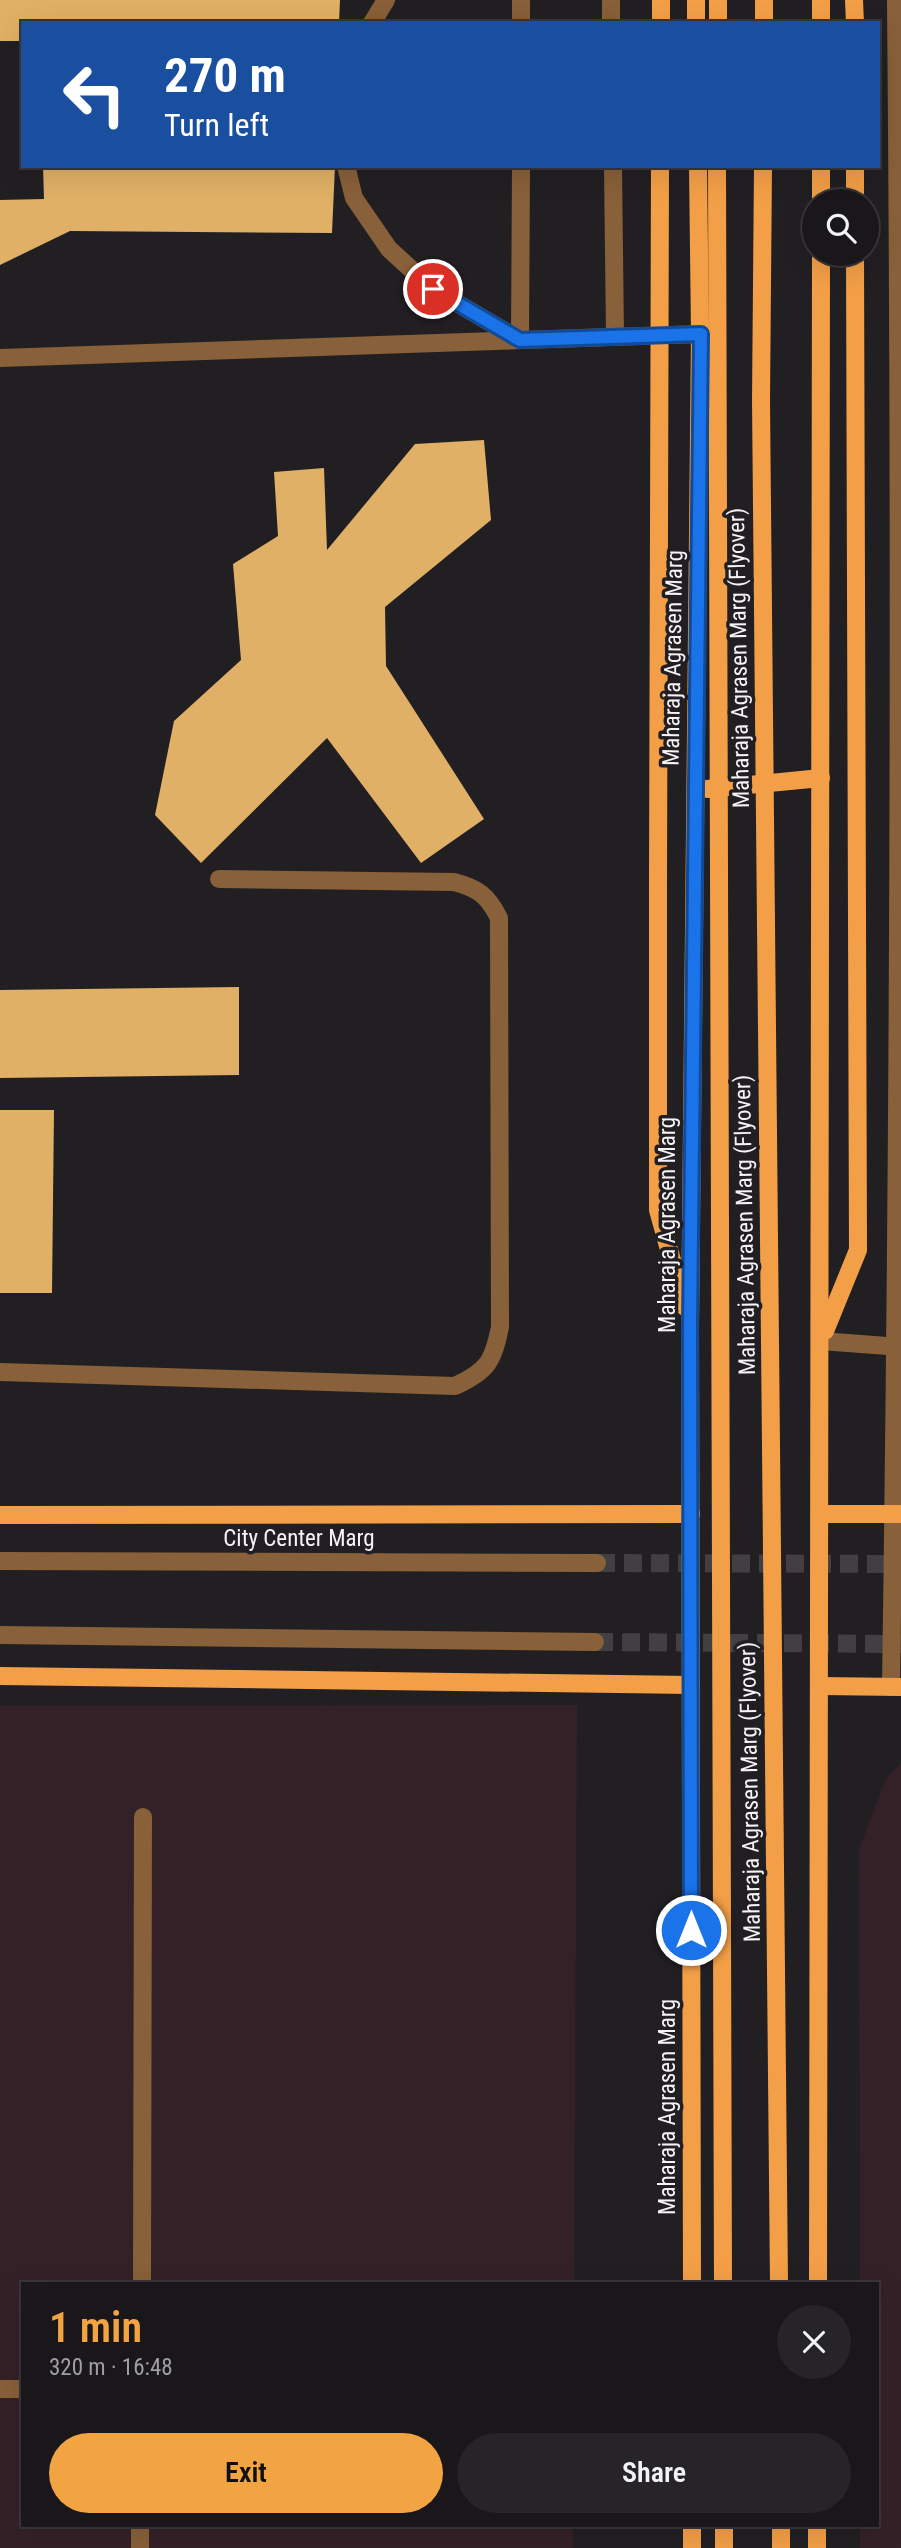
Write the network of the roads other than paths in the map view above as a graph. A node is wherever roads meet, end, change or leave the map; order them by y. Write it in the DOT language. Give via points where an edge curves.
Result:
graph roads {
  1 [pos="386,0"];
  2 [pos="522,0"];
  3 [pos="611,0"];
  4 [pos="661,0"];
  5 [pos="696,0"];
  6 [pos="718,0"];
  7 [pos="764,0"];
  8 [pos="821,0"];
  9 [pos="855,0"];
  10 [pos="896,0"];
  11 [pos="373,21"];
  12 [pos="521,21"];
  13 [pos="611,21"];
  14 [pos="661,21"];
  15 [pos="696,21"];
  16 [pos="718,21"];
  17 [pos="764,21"];
  18 [pos="821,21"];
  19 [pos="855,21"];
  20 [pos="346,168"];
  21 [pos="521,168"];
  22 [pos="613,168"];
  23 [pos="660,168"];
  24 [pos="698,168"];
  25 [pos="717,168"];
  26 [pos="763,168"];
  27 [pos="821,168"];
  28 [pos="855,168"];
  29 [pos="821,189"];
  30 [pos="855,189"];
  31 [pos="821,266"];
  32 [pos="855,266"];
  33 [pos="701,334"];
  34 [pos="615,337"];
  35 [pos="520,340"];
  36 [pos="0,358"];
  37 [pos="821,778"];
  38 [pos="696,790"];
  39 [pos="219,879"];
  40 [pos="690,1327"];
  41 [pos="821,1341"];
  42 [pos="898,1347"];
  43 [pos="0,1372"];
  44 [pos="691,1514"];
  45 [pos="821,1514"];
  46 [pos="897,1514"];
  47 [pos="0,1515"];
  48 [pos="0,1561"];
  49 [pos="597,1563"];
  50 [pos="0,1635"];
  51 [pos="595,1642"];
  52 [pos="0,1676"];
  53 [pos="691,1685"];
  54 [pos="820,1686"];
  55 [pos="896,1687"];
  56 [pos="143,1816"];
  57 [pos="142,2282"];
  58 [pos="692,2282"];
  59 [pos="723,2282"];
  60 [pos="779,2282"];
  61 [pos="818,2282"];
  62 [pos="0,2389"];
  63 [pos="21,2389"];
  64 [pos="140,2527"];
  65 [pos="692,2527"];
  66 [pos="724,2527"];
  67 [pos="781,2527"];
  68 [pos="817,2527"];
  69 [pos="140,2548"];
  70 [pos="692,2548"];
  71 [pos="724,2548"];
  72 [pos="781,2548"];
  73 [pos="817,2548"];
  1 -- 11 [label="street"];
  2 -- 12 [label="street"];
  3 -- 13 [label="street"];
  4 -- 14 [label="main road"];
  5 -- 15 [label="main road"];
  6 -- 16 [label="main road"];
  7 -- 17 [label="main road"];
  8 -- 18 [label="main road"];
  9 -- 19 [label="main road"];
  10 -- 42 [label="street"];
  20 -- 35 [label="street" via="354,198 389,249 433,289"];
  21 -- 35 [label="street"];
  22 -- 34 [label="street"];
  23 -- 40 [label="main road, bridge" via="658,1210"];
  24 -- 33 [label="main road, Maharaja Agrasen Marg"];
  25 -- 59 [label="main road, Maharaja Agrasen Marg (Flyover), bridge"];
  26 -- 60 [label="main road, Maharaja Agrasen Marg (Flyover), bridge" via="761,401"];
  27 -- 29 [label="main road"];
  28 -- 30 [label="main road"];
  31 -- 37 [label="main road"];
  32 -- 41 [label="main road" via="858,1250"];
  33 -- 34 [label="street"];
  33 -- 38 [label="main road, Maharaja Agrasen Marg"];
  34 -- 35 [label="street"];
  35 -- 36 [label="street"];
  37 -- 38 [label="main road"];
  37 -- 41 [label="main road"];
  38 -- 40 [label="main road, Maharaja Agrasen Marg"];
  39 -- 43 [label="street" via="454,882 475,887 489,899 499,918 500,1327 495,1353 480,1375 456,1386"];
  40 -- 44 [label="main road, Maharaja Agrasen Marg"];
  41 -- 42 [label="street"];
  41 -- 45 [label="main road"];
  42 -- 46 [label="street"];
  44 -- 47 [label="main road"];
  44 -- 53 [label="main road, Maharaja Agrasen Marg"];
  45 -- 46 [label="main road"];
  45 -- 54 [label="main road"];
  46 -- 55 [label="street"];
  48 -- 49 [label="street, City Center Marg"];
  50 -- 51 [label="street"];
  52 -- 53 [label="main road"];
  53 -- 58 [label="main road, Maharaja Agrasen Marg"];
  54 -- 55 [label="main road"];
  54 -- 61 [label="main road"];
  56 -- 57 [label="street"];
  62 -- 63 [label="street"];
  64 -- 69 [label="street"];
  65 -- 70 [label="main road"];
  66 -- 71 [label="main road"];
  67 -- 72 [label="main road"];
  68 -- 73 [label="main road"];
}
